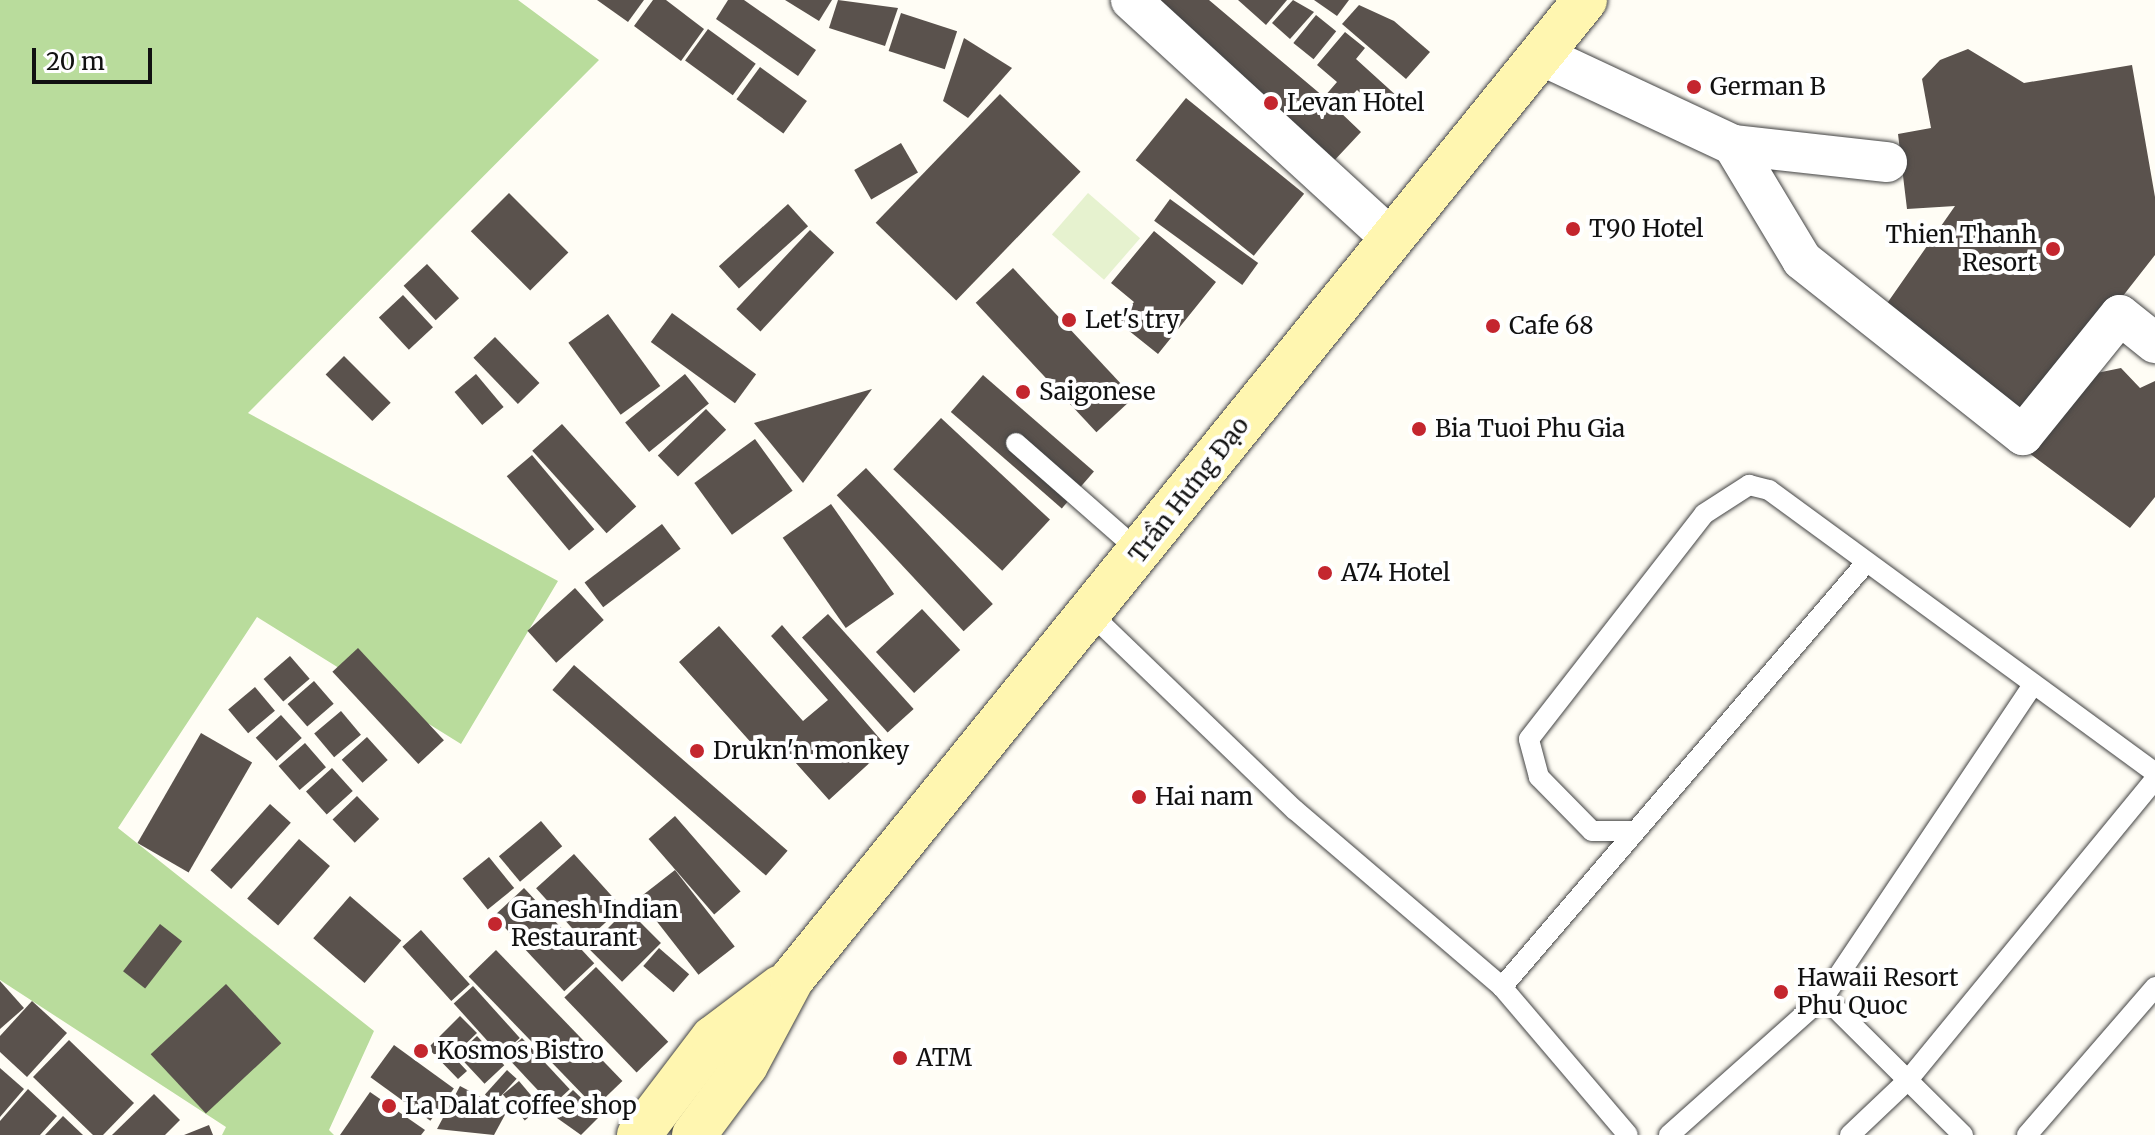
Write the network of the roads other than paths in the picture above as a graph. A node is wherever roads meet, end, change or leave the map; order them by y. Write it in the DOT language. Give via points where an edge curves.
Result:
graph roads {
  1 [pos="1131,0"];
  2 [pos="1585,0"];
  3 [pos="1541,55"];
  4 [pos="1733,145"];
  5 [pos="1887,162"];
  6 [pos="1390,237"];
  7 [pos="2155,343"];
  8 [pos="1016,443"];
  9 [pos="1140,552"];
  10 [pos="1865,564"];
  11 [pos="1091,614"];
  12 [pos="2033,685"];
  13 [pos="2155,772"];
  14 [pos="2155,779"];
  15 [pos="1635,831"];
  16 [pos="792,979"];
  17 [pos="1502,987"];
  18 [pos="2155,987"];
  19 [pos="1824,997"];
  20 [pos="1908,1080"];
  21 [pos="639,1135"];
  22 [pos="694,1135"];
  23 [pos="1628,1135"];
  24 [pos="1669,1135"];
  25 [pos="1850,1135"];
  26 [pos="1963,1135"];
  27 [pos="2027,1135"];
  1 -- 6 [label="street"];
  2 -- 3 [label="main road, Trần Hưng Đạo"];
  3 -- 4 [label="street"];
  3 -- 6 [label="main road, Trần Hưng Đạo"];
  4 -- 5 [label="street"];
  4 -- 7 [label="street" via="1802,260 2023,435 2120,315"];
  6 -- 9 [label="main road, Trần Hưng Đạo"];
  8 -- 9 [label="lane"];
  9 -- 11 [label="main road, Trần Hưng Đạo"];
  10 -- 12 [label="lane"];
  10 -- 15 [label="lane"];
  10 -- 15 [label="lane" via="1769,490 1749,485 1704,514 1529,739 1539,777 1592,831"];
  11 -- 16 [label="main road, Trần Hưng Đạo"];
  11 -- 17 [label="lane" via="1295,810"];
  12 -- 13 [label="lane"];
  12 -- 19 [label="lane"];
  14 -- 20 [label="lane"];
  15 -- 17 [label="lane"];
  16 -- 21 [label="main road, Trần Hưng Đạo" via="713,1038"];
  16 -- 22 [label="main road, Trần Hưng Đạo" via="746,1065"];
  17 -- 23 [label="lane"];
  18 -- 27 [label="lane"];
  19 -- 20 [label="lane"];
  19 -- 24 [label="lane"];
  20 -- 25 [label="lane"];
  20 -- 26 [label="lane"];
}
